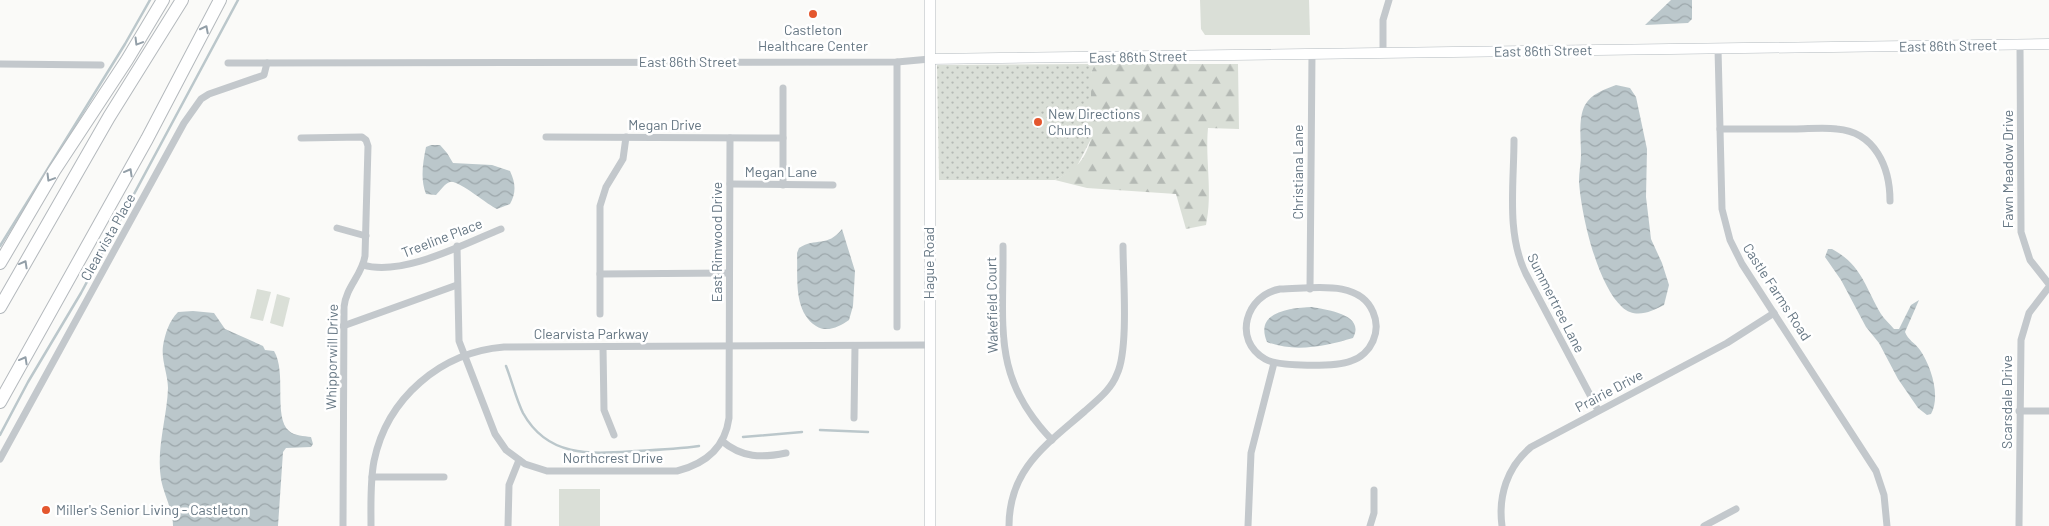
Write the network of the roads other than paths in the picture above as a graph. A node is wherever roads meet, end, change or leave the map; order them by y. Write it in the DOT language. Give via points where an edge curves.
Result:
graph roads {
  1 [pos="163,0"];
  2 [pos="182,0"];
  3 [pos="220,0"];
  4 [pos="930,0"];
  5 [pos="1389,0"];
  6 [pos="2049,44"];
  7 [pos="2020,45"];
  8 [pos="1718,49"];
  9 [pos="1312,54"];
  10 [pos="1383,54"];
  11 [pos="930,59"];
  12 [pos="897,62"];
  13 [pos="228,63"];
  14 [pos="267,63"];
  15 [pos="0,64"];
  16 [pos="101,65"];
  17 [pos="783,88"];
  18 [pos="1720,129"];
  19 [pos="546,137"];
  20 [pos="301,138"];
  21 [pos="626,138"];
  22 [pos="730,138"];
  23 [pos="783,138"];
  24 [pos="1514,140"];
  25 [pos="730,184"];
  26 [pos="783,185"];
  27 [pos="833,185"];
  28 [pos="1890,201"];
  29 [pos="336,228"];
  30 [pos="500,229"];
  31 [pos="366,236"];
  32 [pos="457,246"];
  33 [pos="1003,246"];
  34 [pos="1123,246"];
  35 [pos="0,263"];
  36 [pos="363,265"];
  37 [pos="729,273"];
  38 [pos="600,274"];
  39 [pos="457,285"];
  40 [pos="2049,286"];
  41 [pos="1310,289"];
  42 [pos="0,307"];
  43 [pos="1774,313"];
  44 [pos="600,314"];
  45 [pos="343,326"];
  46 [pos="897,327"];
  47 [pos="929,345"];
  48 [pos="728,346"];
  49 [pos="855,346"];
  50 [pos="603,347"];
  51 [pos="464,356"];
  52 [pos="1274,363"];
  53 [pos="0,402"];
  54 [pos="1598,410"];
  55 [pos="2049,410"];
  56 [pos="2019,411"];
  57 [pos="854,418"];
  58 [pos="614,435"];
  59 [pos="1052,440"];
  60 [pos="722,441"];
  61 [pos="786,453"];
  62 [pos="0,459"];
  63 [pos="519,460"];
  64 [pos="444,476"];
  65 [pos="372,477"];
  66 [pos="1374,490"];
  67 [pos="1736,509"];
  68 [pos="343,526"];
  69 [pos="371,526"];
  70 [pos="508,526"];
  71 [pos="930,526"];
  72 [pos="1008,526"];
  73 [pos="1248,526"];
  74 [pos="1370,526"];
  75 [pos="1502,526"];
  76 [pos="1704,526"];
  77 [pos="1887,526"];
  78 [pos="2018,526"];
  1 -- 35 [label="highway, one-way" via="128,60 54,171"];
  42 -- 2 [label="highway, one-way" via="104,125"];
  53 -- 3 [label="highway, one-way" via="151,132"];
  4 -- 11 [label="street, Hague Road"];
  5 -- 10 [label="street" via="1383,20"];
  6 -- 7 [label="street, East 86th Street"];
  7 -- 8 [label="street, East 86th Street"];
  7 -- 40 [label="street, Fawn Meadow Drive" via="2021,232 2028,256"];
  8 -- 10 [label="street, East 86th Street"];
  8 -- 18 [label="street, Castle Farms Road"];
  9 -- 10 [label="street, East 86th Street"];
  9 -- 11 [label="street, East 86th Street"];
  9 -- 41 [label="street, Christiana Lane"];
  11 -- 12 [label="street, East 86th Street"];
  11 -- 47 [label="street, Hague Road"];
  12 -- 14 [label="street, East 86th Street"];
  12 -- 46 [label="street"];
  13 -- 14 [label="street, East 86th Street"];
  14 -- 62 [label="street, Clearvista Place" via="264,75 204,97 184,123"];
  15 -- 16 [label="street"];
  17 -- 23 [label="street"];
  18 -- 28 [label="street" via="1837,128 1855,134 1874,147 1884,163 1890,181"];
  18 -- 43 [label="street, Castle Farms Road" via="1722,201 1727,232 1736,254"];
  19 -- 21 [label="street, Megan Drive"];
  20 -- 31 [label="street, Whipporwill Drive" via="362,137 366,140"];
  21 -- 22 [label="street, Megan Drive"];
  21 -- 38 [label="street" via="622,159 601,202"];
  22 -- 23 [label="street, Megan Drive"];
  22 -- 25 [label="street, East Rimwood Drive"];
  23 -- 26 [label="street"];
  24 -- 54 [label="street, Summertree Lane" via="1514,226 1518,256"];
  25 -- 26 [label="street, Megan Lane"];
  25 -- 37 [label="street, East Rimwood Drive"];
  26 -- 27 [label="street, Megan Lane"];
  29 -- 31 [label="street"];
  30 -- 32 [label="street, Treeline Place"];
  31 -- 36 [label="street, Whipporwill Drive"];
  32 -- 36 [label="street, Treeline Place" via="399,267"];
  32 -- 39 [label="street, Northcrest Drive"];
  33 -- 59 [label="street, Wakefield Court" via="1004,339 1008,370 1023,405"];
  34 -- 59 [label="street" via="1123,352 1119,372 1100,398"];
  36 -- 45 [label="street, Whipporwill Drive" via="346,294"];
  37 -- 38 [label="street"];
  37 -- 48 [label="street, East Rimwood Drive"];
  38 -- 44 [label="street"];
  39 -- 45 [label="street"];
  39 -- 51 [label="street, Northcrest Drive" via="457,333"];
  40 -- 56 [label="street, Scarsdale Drive" via="2032,306 2022,332"];
  41 -- 52 [label="street" via="1269,292 1256,300 1250,309 1246,324 1248,339 1259,355"];
  41 -- 52 [label="street" via="1348,289 1364,299 1375,318 1373,341 1364,354 1351,362"];
  43 -- 54 [label="street, Prairie Drive" via="1727,343"];
  43 -- 77 [label="street, Castle Farms Road" via="1876,471 1884,494"];
  45 -- 68 [label="street, Whipporwill Drive"];
  47 -- 49 [label="street, Clearvista Parkway"];
  47 -- 71 [label="street, Hague Road"];
  48 -- 49 [label="street, Clearvista Parkway"];
  48 -- 50 [label="street, Clearvista Parkway"];
  48 -- 60 [label="street, Northcrest Drive" via="729,418"];
  49 -- 57 [label="street"];
  50 -- 51 [label="street, Clearvista Parkway" via="504,347"];
  50 -- 58 [label="street" via="604,410"];
  51 -- 63 [label="street, Northcrest Drive" via="495,434 506,450"];
  51 -- 65 [label="street, Clearvista Parkway" via="422,380 396,408 380,440"];
  52 -- 73 [label="street" via="1252,453"];
  54 -- 75 [label="street, Prairie Drive" via="1537,443 1518,461 1503,492"];
  55 -- 56 [label="street"];
  56 -- 78 [label="street, Scarsdale Drive"];
  59 -- 72 [label="street" via="1029,463 1017,482"];
  60 -- 61 [label="street" via="746,455 758,457"];
  60 -- 63 [label="street, Northcrest Drive" via="705,460 677,471 547,471"];
  63 -- 70 [label="street" via="509,485"];
  64 -- 65 [label="street"];
  65 -- 69 [label="street, Clearvista Parkway"];
  66 -- 74 [label="street" via="1374,513"];
  67 -- 76 [label="street"];
}
